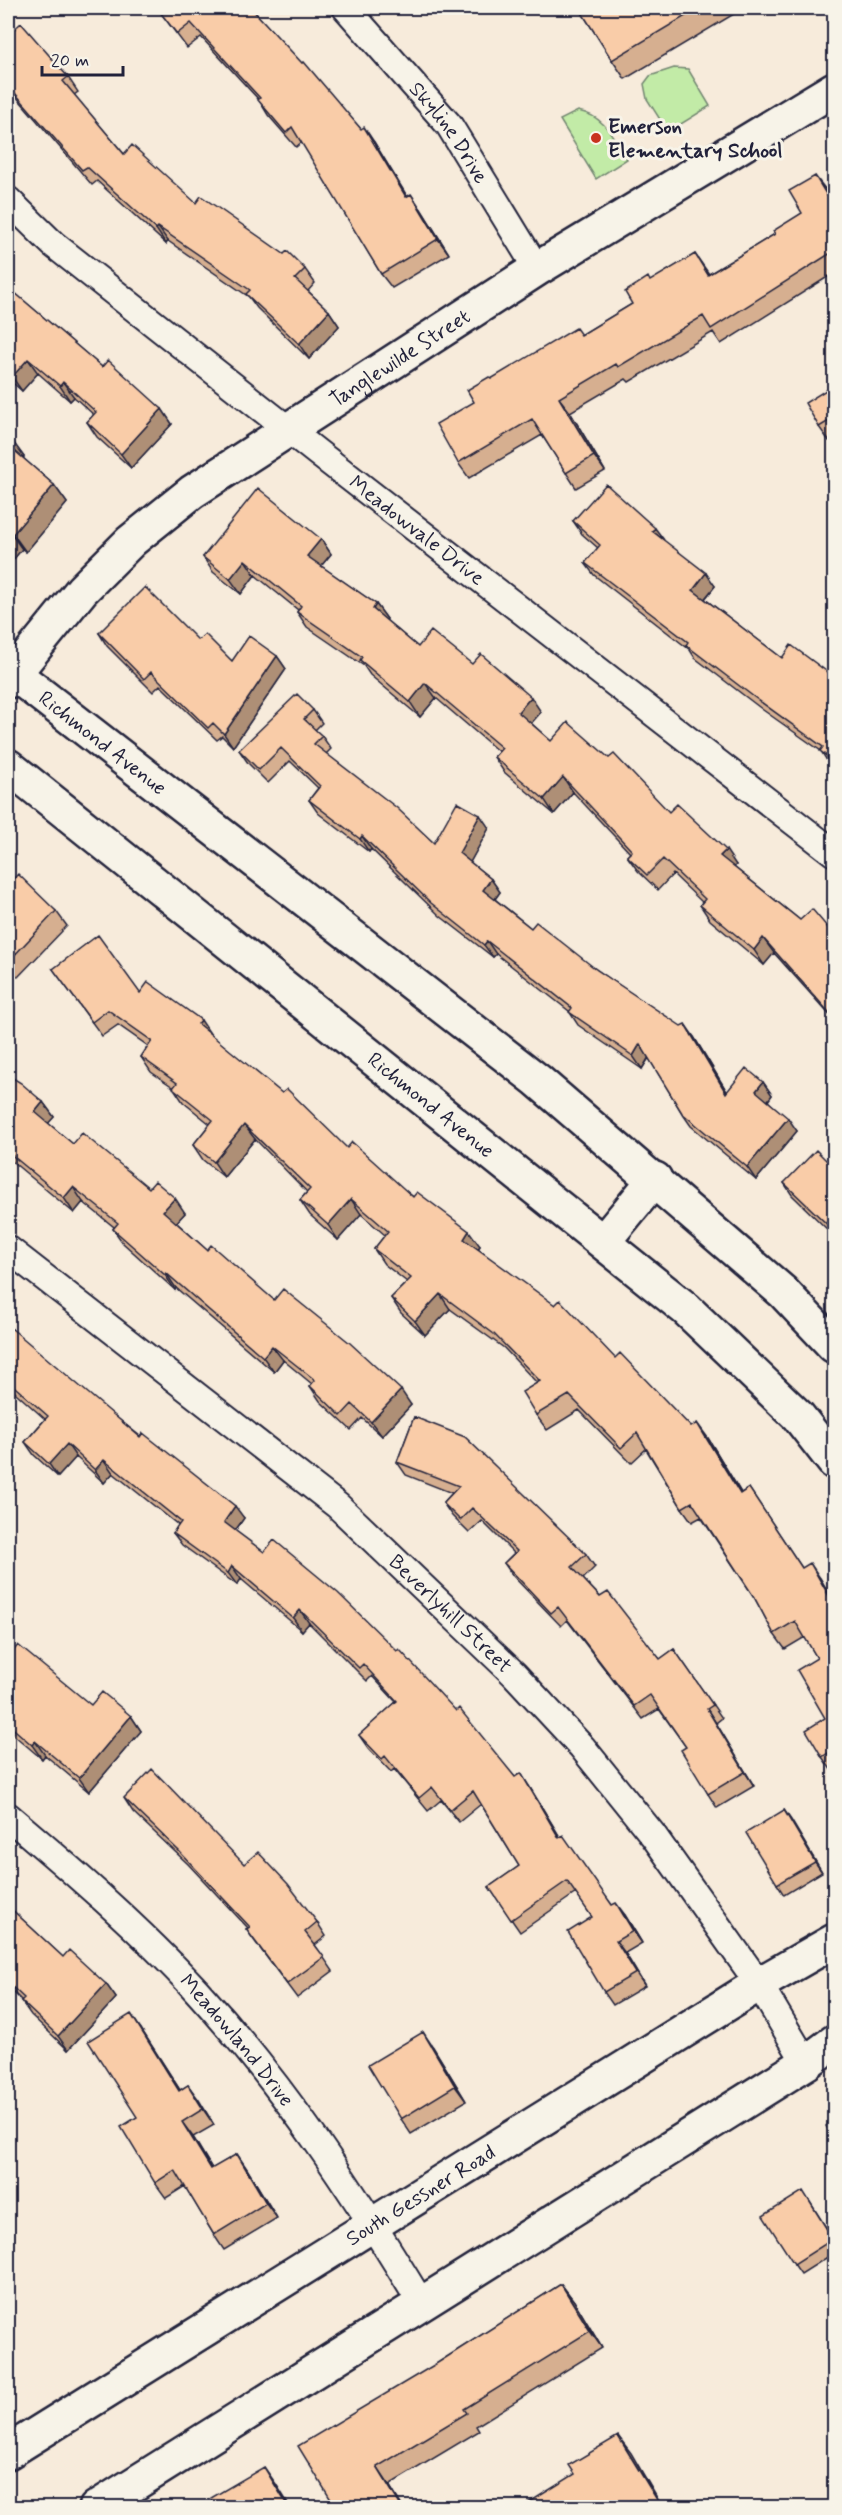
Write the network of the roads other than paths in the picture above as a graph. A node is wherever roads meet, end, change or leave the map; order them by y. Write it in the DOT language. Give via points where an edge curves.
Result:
graph roads {
  1 [pos="346,8"];
  2 [pos="833,93"];
  3 [pos="8,200"];
  4 [pos="537,269"];
  5 [pos="288,429"];
  6 [pos="10,674"];
  7 [pos="8,766"];
  8 [pos="834,853"];
  9 [pos="655,1179"];
  10 [pos="603,1242"];
  11 [pos="8,1249"];
  12 [pos="834,1346"];
  13 [pos="834,1462"];
  14 [pos="8,1816"];
  15 [pos="834,1941"];
  16 [pos="759,1984"];
  17 [pos="834,2042"];
  18 [pos="806,2063"];
  19 [pos="374,2224"];
  20 [pos="421,2303"];
  21 [pos="8,2452"];
  22 [pos="96,2508"];
  1 -- 4 [label="street, Skyline Drive" via="449,125"];
  2 -- 4 [label="main road, Tanglewilde Street"];
  3 -- 5 [label="street, Meadowvale Drive" via="53,244"];
  4 -- 5 [label="main road, Tanglewilde Street"];
  5 -- 6 [label="main road, Tanglewilde Street" via="192,492 131,541 82,590"];
  5 -- 8 [label="street, Meadowvale Drive"];
  6 -- 9 [label="main road, Richmond Avenue" via="537,1080"];
  7 -- 10 [label="main road, Richmond Avenue"];
  9 -- 10 [label="main road"];
  9 -- 12 [label="main road, Richmond Avenue" via="783,1292"];
  10 -- 13 [label="main road, Richmond Avenue" via="686,1309 749,1368 798,1416"];
  11 -- 16 [label="street, Beverlyhill Street" via="338,1506 514,1674 582,1747 653,1835"];
  14 -- 19 [label="street, Meadowland Drive" via="80,1877 197,1991 297,2113"];
  15 -- 16 [label="main road, South Gessner Road"];
  16 -- 18 [label="street, Beverlyhill Street"];
  16 -- 19 [label="main road, South Gessner Road"];
  17 -- 18 [label="main road"];
  18 -- 20 [label="main road"];
  19 -- 20 [label="street, Meadowland Drive"];
  19 -- 21 [label="main road, South Gessner Road"];
  20 -- 22 [label="main road"];
}
